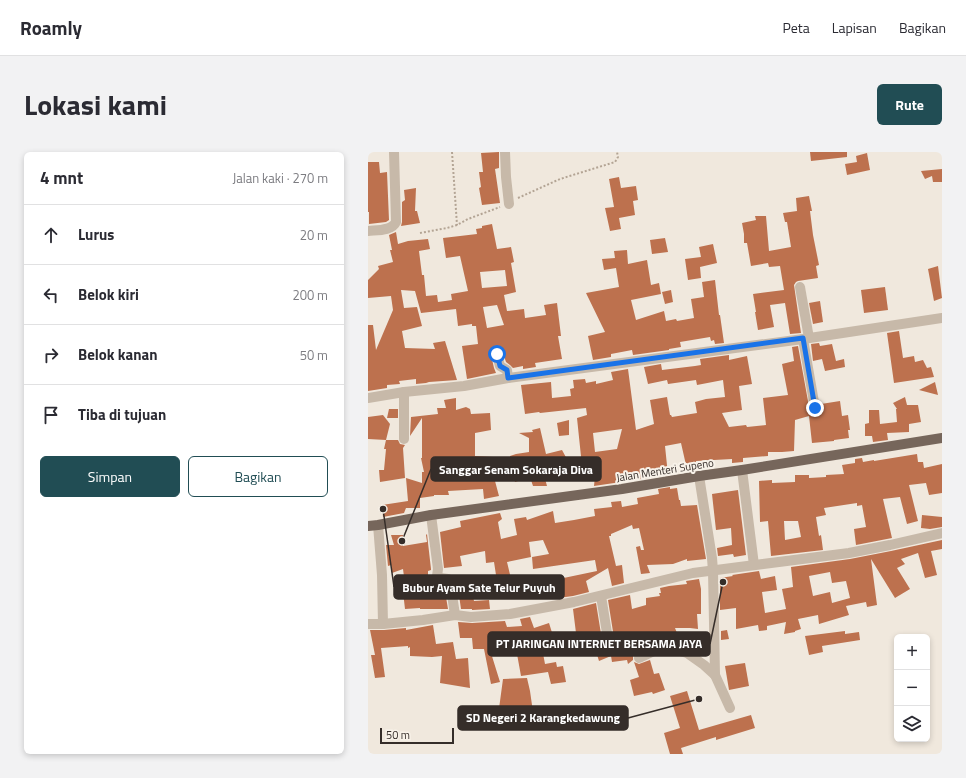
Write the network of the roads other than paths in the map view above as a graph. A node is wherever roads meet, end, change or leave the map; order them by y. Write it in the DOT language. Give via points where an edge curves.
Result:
graph roads {
  1 [pos="394,152"];
  2 [pos="505,152"];
  3 [pos="509,204"];
  4 [pos="368,231"];
  5 [pos="800,286"];
  6 [pos="942,318"];
  7 [pos="806,338"];
  8 [pos="497,354"];
  9 [pos="508,378"];
  10 [pos="404,392"];
  11 [pos="368,398"];
  12 [pos="815,408"];
  13 [pos="942,438"];
  14 [pos="404,439"];
  15 [pos="742,470"];
  16 [pos="699,476"];
  17 [pos="431,515"];
  18 [pos="373,525"];
  19 [pos="942,533"];
  20 [pos="754,565"];
  21 [pos="713,571"];
  22 [pos="601,596"];
  23 [pos="455,615"];
  24 [pos="368,624"];
  25 [pos="383,624"];
  26 [pos="608,639"];
  27 [pos="639,658"];
  28 [pos="715,675"];
  29 [pos="730,708"];
  1 -- 4 [label="street" via="396,222 390,228"];
  2 -- 3 [label="street"];
  5 -- 7 [label="street"];
  6 -- 7 [label="street"];
  7 -- 9 [label="street"];
  7 -- 12 [label="street"];
  8 -- 9 [label="street" via="500,366 507,370"];
  9 -- 10 [label="street" via="464,386"];
  10 -- 11 [label="street"];
  10 -- 14 [label="street"];
  13 -- 15 [label="main road, Jalan Menteri Supeno"];
  15 -- 16 [label="main road, Jalan Menteri Supeno"];
  15 -- 20 [label="street"];
  16 -- 17 [label="main road, Jalan Menteri Supeno"];
  16 -- 21 [label="street"];
  17 -- 18 [label="main road, Jalan Menteri Supeno"];
  17 -- 23 [label="street" via="437,576 450,581"];
  18 -- 25 [label="street" via="382,575"];
  19 -- 20 [label="street" via="849,553"];
  20 -- 21 [label="street"];
  21 -- 22 [label="street" via="693,573"];
  21 -- 28 [label="street"];
  22 -- 23 [label="street" via="510,614 471,617"];
  22 -- 26 [label="street"];
  23 -- 25 [label="street"];
  24 -- 25 [label="street"];
  27 -- 28 [label="street" via="654,651 677,650 687,653"];
  28 -- 29 [label="street"];
}
